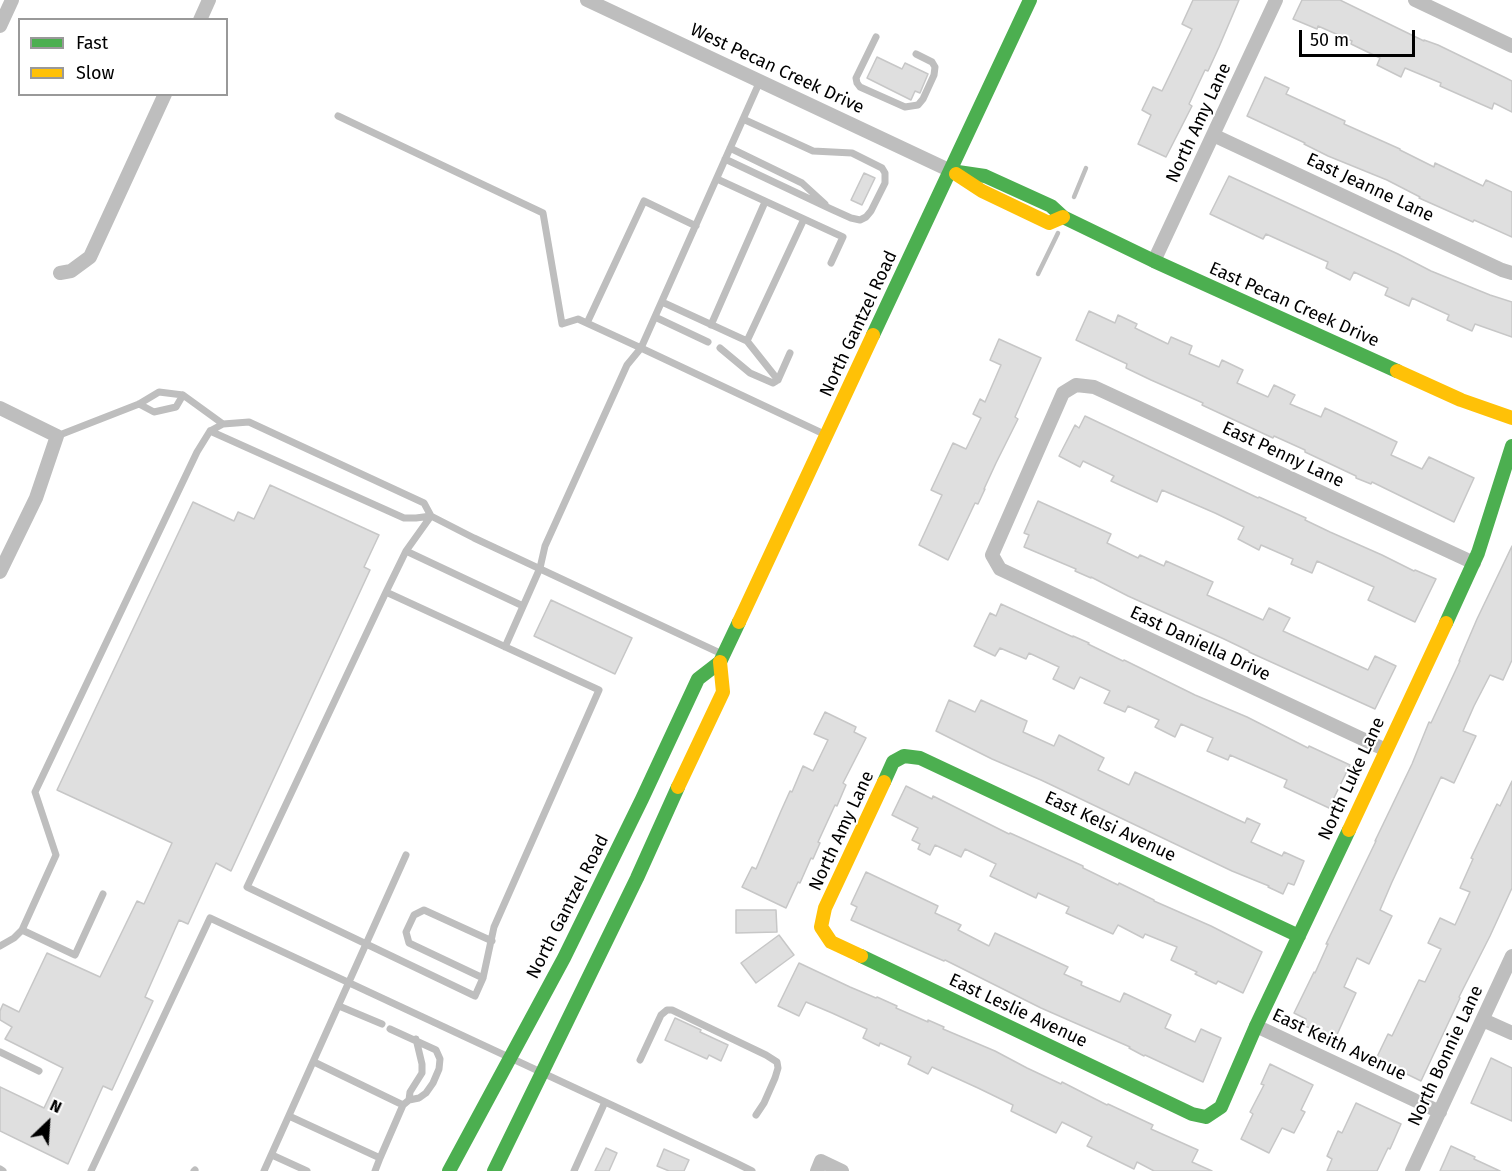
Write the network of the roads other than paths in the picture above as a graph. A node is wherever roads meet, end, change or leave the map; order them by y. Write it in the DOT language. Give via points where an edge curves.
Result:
graph roads {
  1 [pos="12,0"];
  2 [pos="209,0"];
  3 [pos="587,0"];
  4 [pos="1030,0"];
  5 [pos="1276,0"];
  6 [pos="1415,0"];
  7 [pos="201,18"];
  8 [pos="0,26"];
  9 [pos="876,37"];
  10 [pos="1512,46"];
  11 [pos="916,54"];
  12 [pos="760,81"];
  13 [pos="164,96"];
  14 [pos="338,116"];
  15 [pos="743,119"];
  16 [pos="1213,135"];
  17 [pos="730,148"];
  18 [pos="725,159"];
  19 [pos="951,171"];
  20 [pos="717,179"];
  21 [pos="765,202"];
  22 [pos="831,209"];
  23 [pos="804,219"];
  24 [pos="696,226"];
  25 [pos="1154,261"];
  26 [pos="831,263"];
  27 [pos="60,273"];
  28 [pos="1512,273"];
  29 [pos="662,302"];
  30 [pos="655,317"];
  31 [pos="587,323"];
  32 [pos="711,325"];
  33 [pos="747,341"];
  34 [pos="708,342"];
  35 [pos="641,348"];
  36 [pos="720,348"];
  37 [pos="790,352"];
  38 [pos="778,380"];
  39 [pos="183,395"];
  40 [pos="139,404"];
  41 [pos="0,408"];
  42 [pos="1512,418"];
  43 [pos="223,423"];
  44 [pos="210,431"];
  45 [pos="57,436"];
  46 [pos="827,436"];
  47 [pos="1512,446"];
  48 [pos="431,516"];
  49 [pos="406,551"];
  50 [pos="1473,563"];
  51 [pos="540,568"];
  52 [pos="1000,569"];
  53 [pos="0,572"];
  54 [pos="386,592"];
  55 [pos="523,606"];
  56 [pos="505,647"];
  57 [pos="722,659"];
  58 [pos="1386,750"];
  59 [pos="904,756"];
  60 [pos="406,855"];
  61 [pos="103,894"];
  62 [pos="821,927"];
  63 [pos="21,930"];
  64 [pos="1299,936"];
  65 [pos="492,941"];
  66 [pos="367,945"];
  67 [pos="0,946"];
  68 [pos="1512,956"];
  69 [pos="483,978"];
  70 [pos="350,983"];
  71 [pos="339,1006"];
  72 [pos="1483,1020"];
  73 [pos="382,1024"];
  74 [pos="1257,1026"];
  75 [pos="390,1029"];
  76 [pos="1512,1033"];
  77 [pos="416,1039"];
  78 [pos="0,1052"];
  79 [pos="510,1057"];
  80 [pos="640,1060"];
  81 [pos="314,1062"];
  82 [pos="39,1071"];
  83 [pos="542,1073"];
  84 [pos="406,1102"];
  85 [pos="605,1102"];
  86 [pos="1440,1112"];
  87 [pos="756,1115"];
  88 [pos="289,1116"];
  89 [pos="1206,1117"];
  90 [pos="272,1155"];
  91 [pos="380,1158"];
  92 [pos="292,1168"];
  93 [pos="91,1171"];
  94 [pos="264,1171"];
  95 [pos="307,1171"];
  96 [pos="375,1171"];
  97 [pos="449,1171"];
  98 [pos="494,1171"];
  99 [pos="574,1171"];
  100 [pos="752,1171"];
  101 [pos="817,1171"];
  102 [pos="842,1171"];
  103 [pos="1413,1171"];
  1 -- 8 [label="street"];
  2 -- 7 [label="street"];
  3 -- 12 [label="street, West Pecan Creek Drive"];
  4 -- 19 [label="street, North Gantzel Road"];
  5 -- 16 [label="street, North Amy Lane"];
  6 -- 10 [label="street"];
  9 -- 11 [label="lane" via="856,83 905,107 918,105 934,75 932,62"];
  12 -- 15 [label="lane"];
  12 -- 19 [label="street, West Pecan Creek Drive"];
  13 -- 27 [label="street" via="90,257 71,271"];
  14 -- 31 [label="lane" via="543,213 562,324 578,319"];
  15 -- 17 [label="lane"];
  15 -- 22 [label="lane" via="813,151 852,153 882,168 885,183 866,217 851,218"];
  16 -- 25 [label="street, North Amy Lane"];
  16 -- 28 [label="street, East Jeanne Lane"];
  17 -- 18 [label="lane"];
  17 -- 22 [label="lane" via="802,183"];
  18 -- 20 [label="lane"];
  18 -- 22 [label="lane"];
  19 -- 25 [label="street, East Pecan Creek Drive" via="985,176 1052,206 1064,217"];
  19 -- 46 [label="street, North Gantzel Road"];
  20 -- 21 [label="lane"];
  20 -- 24 [label="lane"];
  21 -- 23 [label="lane"];
  21 -- 32 [label="lane"];
  23 -- 26 [label="lane" via="843,237"];
  23 -- 33 [label="lane"];
  24 -- 29 [label="lane"];
  24 -- 31 [label="lane" via="644,201"];
  25 -- 42 [label="street, East Pecan Creek Drive" via="1461,400"];
  29 -- 30 [label="lane"];
  29 -- 32 [label="lane"];
  30 -- 34 [label="lane"];
  30 -- 35 [label="lane"];
  31 -- 35 [label="lane"];
  32 -- 33 [label="lane"];
  33 -- 38 [label="lane"];
  35 -- 46 [label="lane"];
  35 -- 51 [label="lane" via="627,365 545,546"];
  36 -- 38 [label="lane" via="750,373 773,383"];
  37 -- 38 [label="lane"];
  39 -- 40 [label="lane" via="159,392"];
  39 -- 40 [label="lane" via="176,407 154,412"];
  39 -- 43 [label="lane"];
  40 -- 45 [label="lane"];
  41 -- 45 [label="street"];
  43 -- 44 [label="lane"];
  43 -- 48 [label="lane" via="249,422 424,503"];
  44 -- 48 [label="lane" via="404,518"];
  44 -- 63 [label="lane" via="35,792 56,855"];
  45 -- 53 [label="street" via="36,498"];
  46 -- 57 [label="street, North Gantzel Road"];
  47 -- 50 [label="street, North Luke Lane"];
  48 -- 49 [label="lane"];
  48 -- 51 [label="lane"];
  49 -- 54 [label="lane"];
  49 -- 55 [label="lane"];
  50 -- 52 [label="street, East Penny Lane" via="1094,387 1076,385 1063,393 992,555"];
  50 -- 58 [label="street, North Luke Lane"];
  51 -- 55 [label="lane"];
  51 -- 57 [label="lane"];
  52 -- 58 [label="street, East Daniella Drive"];
  54 -- 56 [label="lane"];
  54 -- 66 [label="lane" via="248,887"];
  55 -- 56 [label="lane"];
  56 -- 65 [label="lane" via="599,690 494,927"];
  57 -- 79 [label="street, North Gantzel Road" via="698,679 564,958"];
  57 -- 83 [label="street" via="723,692"];
  58 -- 64 [label="street, North Luke Lane"];
  59 -- 62 [label="street, North Amy Lane" via="893,762 825,909"];
  59 -- 64 [label="street, East Kelsi Avenue" via="920,758"];
  60 -- 66 [label="lane"];
  61 -- 63 [label="lane" via="75,955"];
  62 -- 89 [label="street, East Leslie Avenue" via="831,942"];
  63 -- 67 [label="lane"];
  64 -- 74 [label="street, North Luke Lane"];
  65 -- 69 [label="lane"];
  65 -- 69 [label="lane" via="424,910 414,915 406,932 409,943"];
  66 -- 69 [label="lane" via="475,996"];
  66 -- 70 [label="lane"];
  68 -- 72 [label="street, North Bonnie Lane"];
  70 -- 71 [label="lane"];
  70 -- 79 [label="lane"];
  70 -- 93 [label="lane" via="210,918"];
  71 -- 73 [label="lane"];
  71 -- 81 [label="lane"];
  72 -- 76 [label="street"];
  72 -- 86 [label="street, North Bonnie Lane"];
  74 -- 86 [label="street, East Keith Avenue"];
  74 -- 89 [label="street, North Luke Lane" via="1221,1107"];
  75 -- 77 [label="lane"];
  77 -- 84 [label="lane" via="422,1073"];
  77 -- 84 [label="lane" via="436,1050 439,1069 426,1092"];
  78 -- 82 [label="lane"];
  79 -- 83 [label="lane"];
  79 -- 97 [label="street, North Gantzel Road"];
  80 -- 87 [label="lane" via="667,1010 766,1054 777,1062 778,1068"];
  81 -- 84 [label="lane"];
  81 -- 88 [label="lane"];
  83 -- 85 [label="lane"];
  83 -- 98 [label="street"];
  84 -- 91 [label="lane"];
  85 -- 99 [label="lane"];
  85 -- 100 [label="lane"];
  86 -- 103 [label="street, North Bonnie Lane"];
  88 -- 90 [label="lane"];
  88 -- 91 [label="lane"];
  90 -- 92 [label="lane"];
  90 -- 94 [label="lane"];
  91 -- 96 [label="lane"];
  92 -- 95 [label="lane"];
  101 -- 102 [label="street" via="821,1161"];
}
